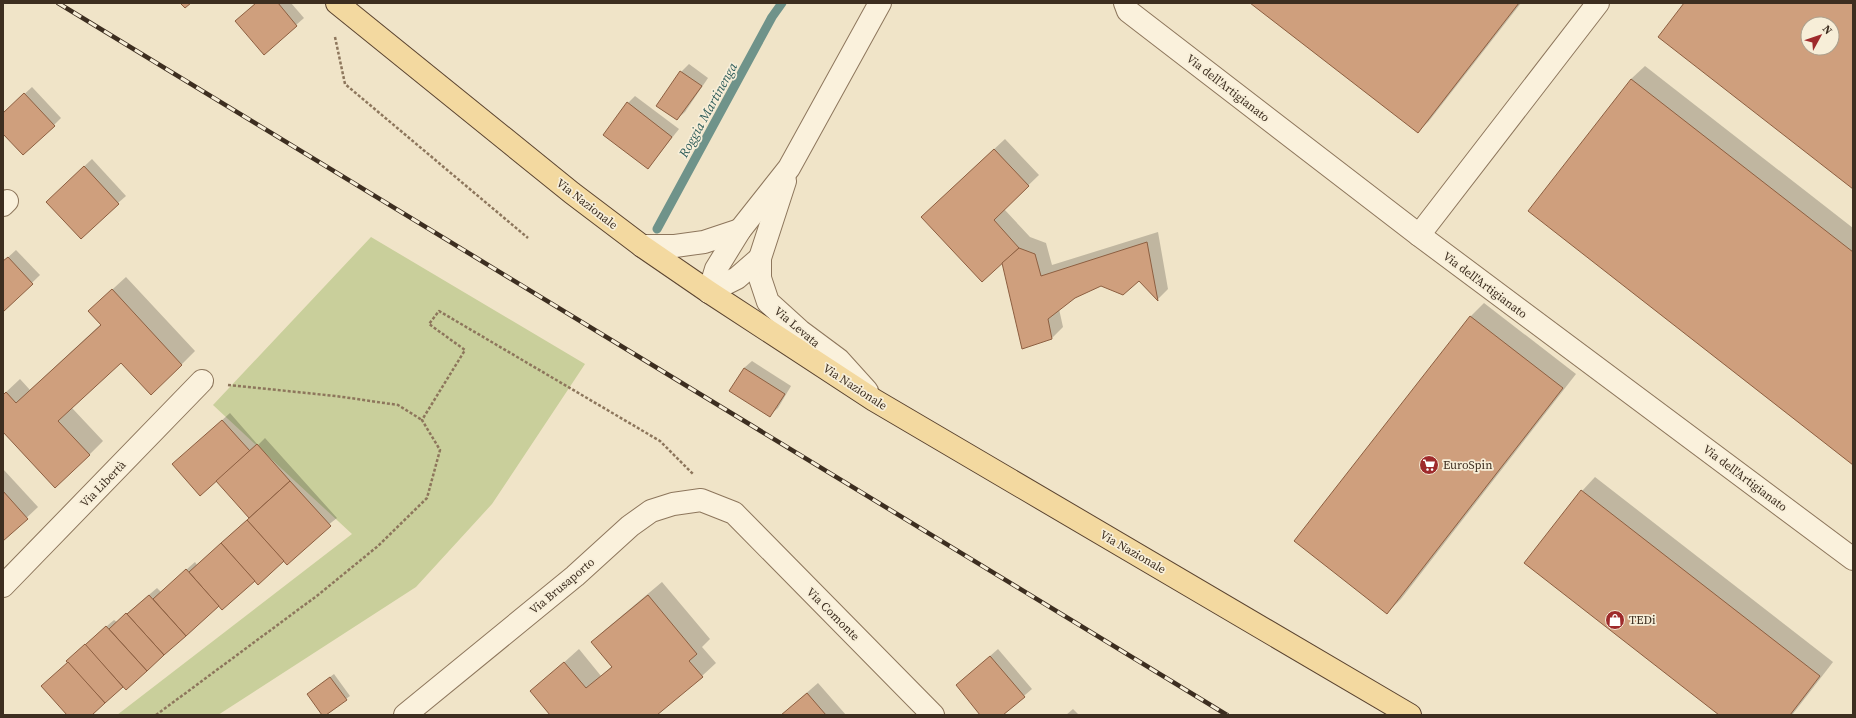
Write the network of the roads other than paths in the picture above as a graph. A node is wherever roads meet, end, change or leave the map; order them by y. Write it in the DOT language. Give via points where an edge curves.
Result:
graph roads {
  1 [pos="336,3"];
  2 [pos="880,3"];
  3 [pos="1125,3"];
  4 [pos="1598,3"];
  5 [pos="789,168"];
  6 [pos="740,230"];
  7 [pos="1420,236"];
  8 [pos="642,246"];
  9 [pos="760,258"];
  10 [pos="709,292"];
  11 [pos="202,381"];
  12 [pos="874,400"];
  13 [pos="734,513"];
  14 [pos="1853,559"];
  15 [pos="3,586"];
  16 [pos="405,715"];
  17 [pos="933,715"];
  18 [pos="1410,715"];
  1 -- 8 [label="main road, Via Nazionale" via="572,193"];
  2 -- 5 [label="street, Via Levata"];
  3 -- 7 [label="street, Via dell'Artigianato" via="1128,11"];
  4 -- 7 [label="street"];
  5 -- 6 [label="street, Via Levata"];
  5 -- 9 [label="street, Via Levata"];
  6 -- 8 [label="street" via="704,242 676,246"];
  6 -- 10 [label="street, Via Levata" via="716,269"];
  7 -- 14 [label="street, Via dell'Artigianato"];
  8 -- 10 [label="main road, Via Nazionale"];
  9 -- 10 [label="street" via="737,278"];
  9 -- 12 [label="street, Via Levata" via="760,278 768,302 800,331 839,360"];
  10 -- 12 [label="main road, Via Nazionale"];
  11 -- 15 [label="street, Via Libertà"];
  12 -- 18 [label="main road, Via Nazionale"];
  13 -- 16 [label="street, Via Brusaporto" via="701,500 673,504 651,511"];
  13 -- 17 [label="street, Via Comonte"];
}
